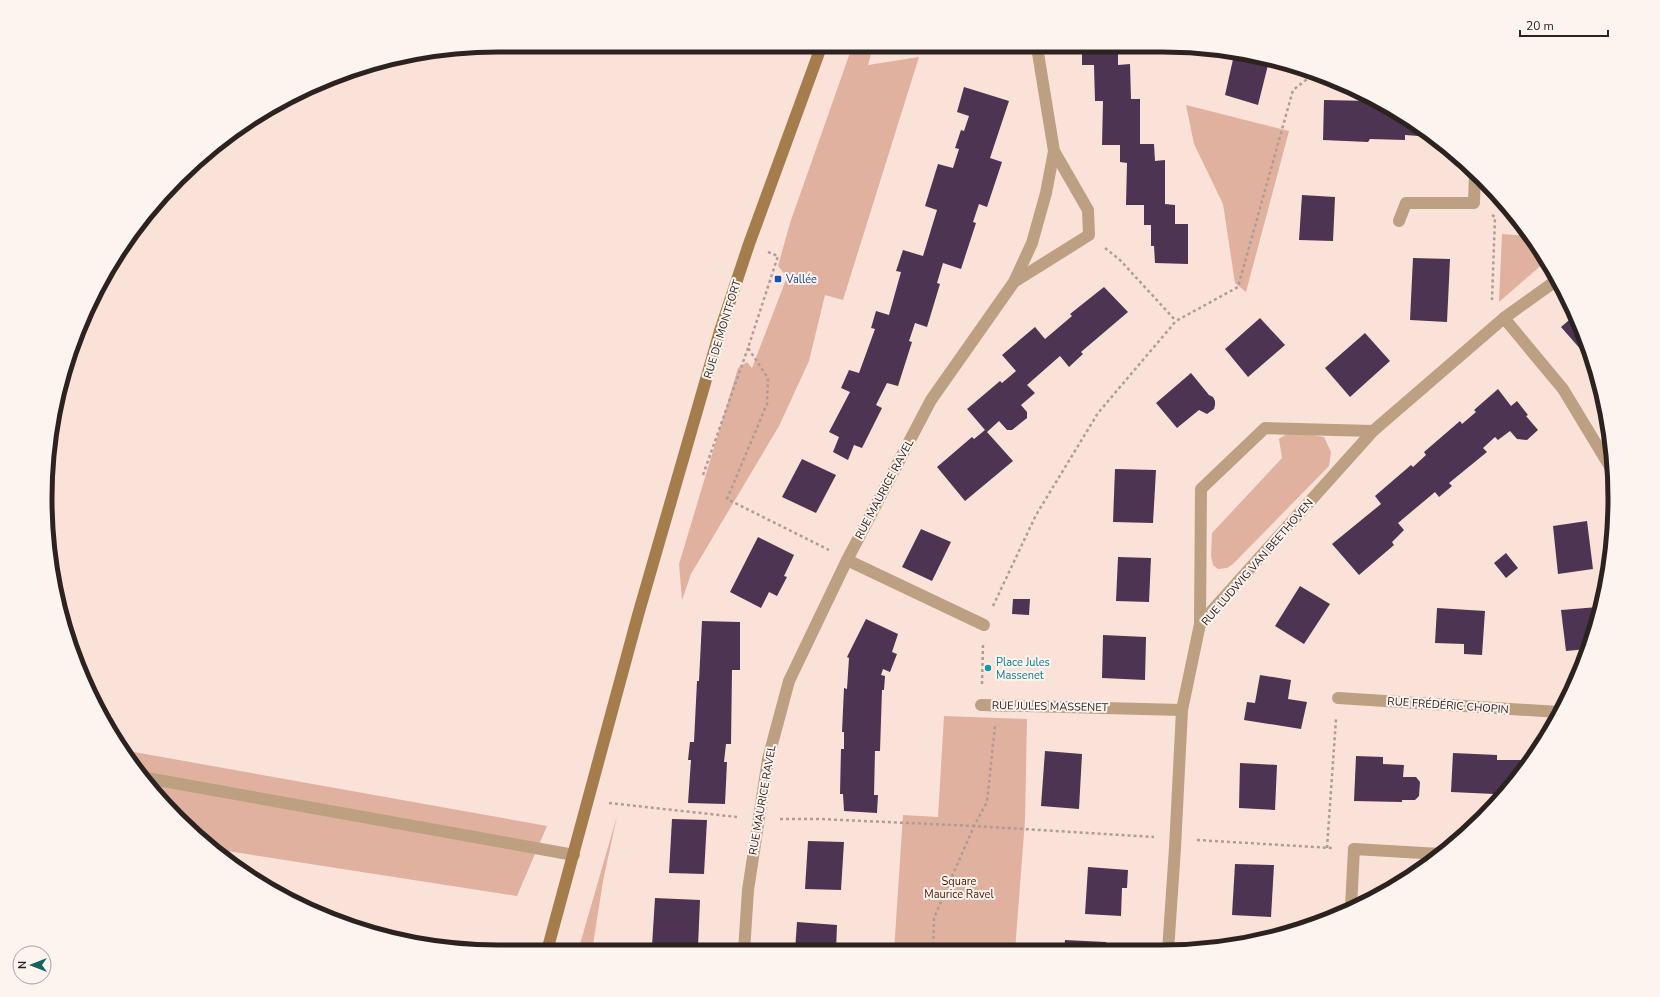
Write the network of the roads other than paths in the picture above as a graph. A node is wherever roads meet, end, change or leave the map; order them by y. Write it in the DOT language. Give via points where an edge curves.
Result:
graph roads {
  1 [pos="819,52"];
  2 [pos="1038,52"];
  3 [pos="1054,151"];
  4 [pos="1475,181"];
  5 [pos="1399,221"];
  6 [pos="1014,282"];
  7 [pos="1552,283"];
  8 [pos="1504,318"];
  9 [pos="1374,431"];
  10 [pos="1606,460"];
  11 [pos="847,560"];
  12 [pos="1200,624"];
  13 [pos="984,625"];
  14 [pos="1338,698"];
  15 [pos="981,705"];
  16 [pos="1182,710"];
  17 [pos="1554,712"];
  18 [pos="151,779"];
  19 [pos="1432,854"];
  20 [pos="574,855"];
  21 [pos="1351,902"];
  22 [pos="549,945"];
  23 [pos="744,945"];
  24 [pos="1168,945"];
  1 -- 20 [label="main road, RUE DE MONTFORT" via="720,331 638,615"];
  2 -- 3 [label="street, RUE MAURICE RAVEL"];
  3 -- 6 [label="street, RUE MAURICE RAVEL" via="1032,243"];
  3 -- 6 [label="street" via="1088,210 1089,235"];
  4 -- 5 [label="street" via="1474,203 1406,203"];
  6 -- 11 [label="street, RUE MAURICE RAVEL" via="931,400"];
  7 -- 8 [label="street, RUE LUDWIG VAN BEETHOVEN"];
  8 -- 9 [label="street, RUE LUDWIG VAN BEETHOVEN"];
  8 -- 10 [label="street" via="1563,389"];
  9 -- 12 [label="street, RUE LUDWIG VAN BEETHOVEN"];
  9 -- 12 [label="street" via="1265,428 1201,489"];
  11 -- 13 [label="street"];
  11 -- 23 [label="street, RUE MAURICE RAVEL" via="789,681 768,758 748,890"];
  12 -- 16 [label="street, RUE LUDWIG VAN BEETHOVEN"];
  14 -- 17 [label="street, RUE FRÉDÉRIC CHOPIN"];
  15 -- 16 [label="street, RUE JULES MASSENET"];
  16 -- 24 [label="street, RUE LUDWIG VAN BEETHOVEN"];
  18 -- 20 [label="street"];
  19 -- 21 [label="street" via="1354,849"];
  20 -- 22 [label="main road, RUE DE MONTFORT"];
}
